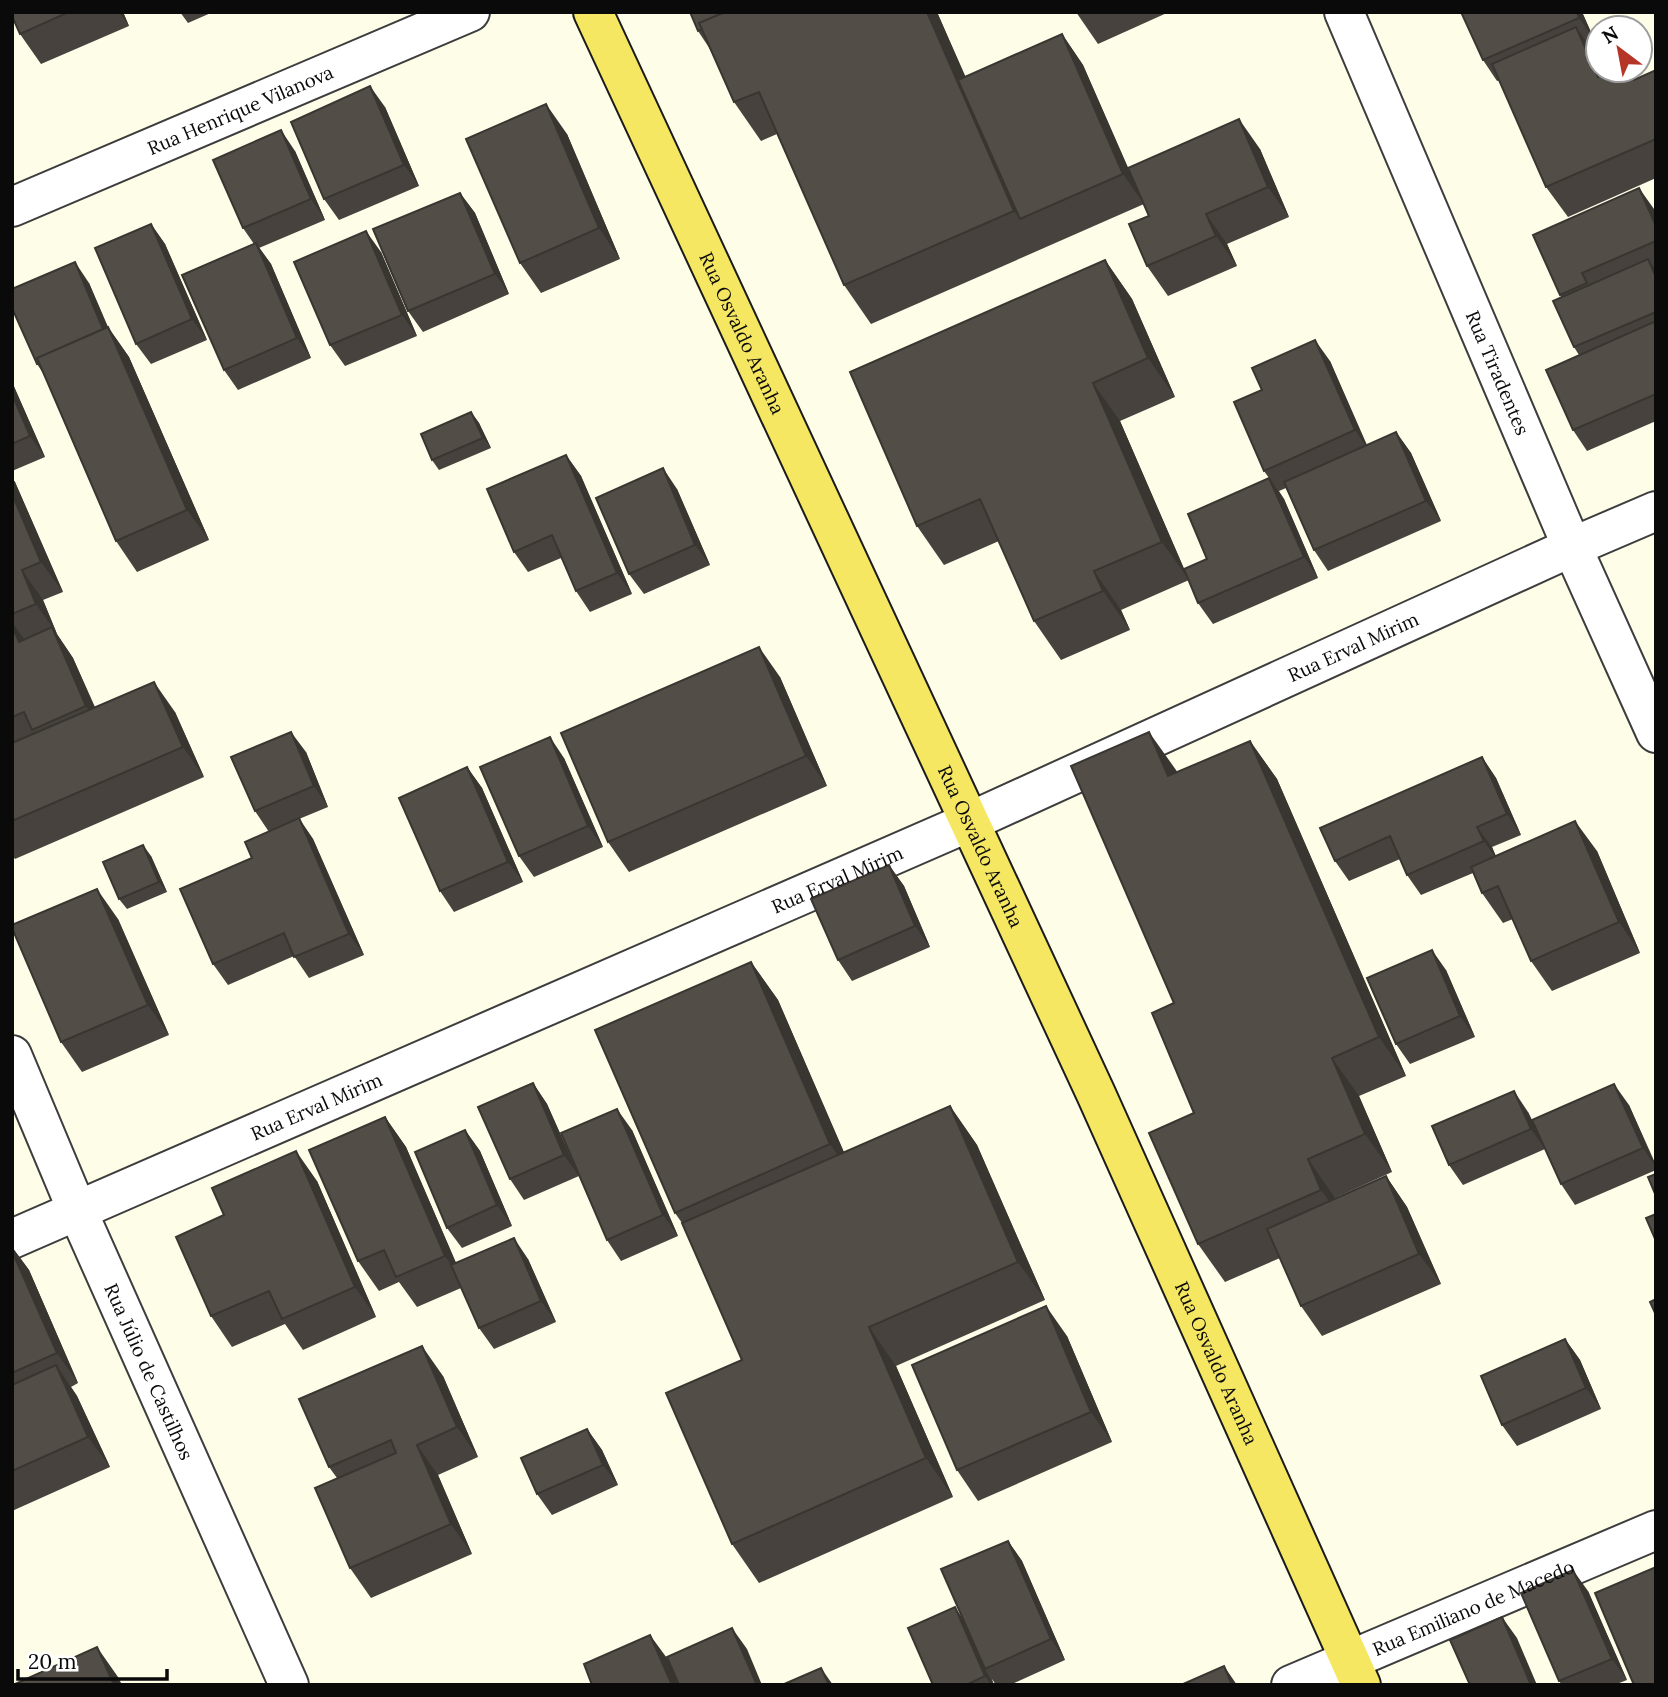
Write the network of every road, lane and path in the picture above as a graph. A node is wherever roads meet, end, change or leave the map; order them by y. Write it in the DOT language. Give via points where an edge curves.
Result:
graph roads {
  1 [pos="470,12"];
  2 [pos="593,12"];
  3 [pos="1344,12"];
  4 [pos="12,207"];
  5 [pos="1656,511"];
  6 [pos="1572,547"];
  7 [pos="1656,733"];
  8 [pos="968,822"];
  9 [pos="12,1055"];
  10 [pos="77,1210"];
  11 [pos="12,1239"];
  12 [pos="1656,1530"];
  13 [pos="1355,1672"];
  14 [pos="289,1685"];
  15 [pos="1291,1685"];
  1 -- 4 [label="street, Rua Henrique Vilanova"];
  2 -- 8 [label="main road, Rua Osvaldo Aranha"];
  3 -- 6 [label="street, Rua Tiradentes"];
  5 -- 6 [label="street, Rua Erval Mirim"];
  6 -- 7 [label="street, Rua Tiradentes"];
  6 -- 8 [label="street, Rua Erval Mirim"];
  8 -- 10 [label="street, Rua Erval Mirim"];
  8 -- 13 [label="main road, Rua Osvaldo Aranha" via="1096,1094"];
  9 -- 10 [label="street, Rua Júlio de Castilhos"];
  10 -- 11 [label="street, Rua Erval Mirim"];
  10 -- 14 [label="street, Rua Júlio de Castilhos"];
  12 -- 13 [label="street, Rua Emiliano de Macedo"];
  13 -- 15 [label="street, Rua Emiliano de Macedo"];
}
